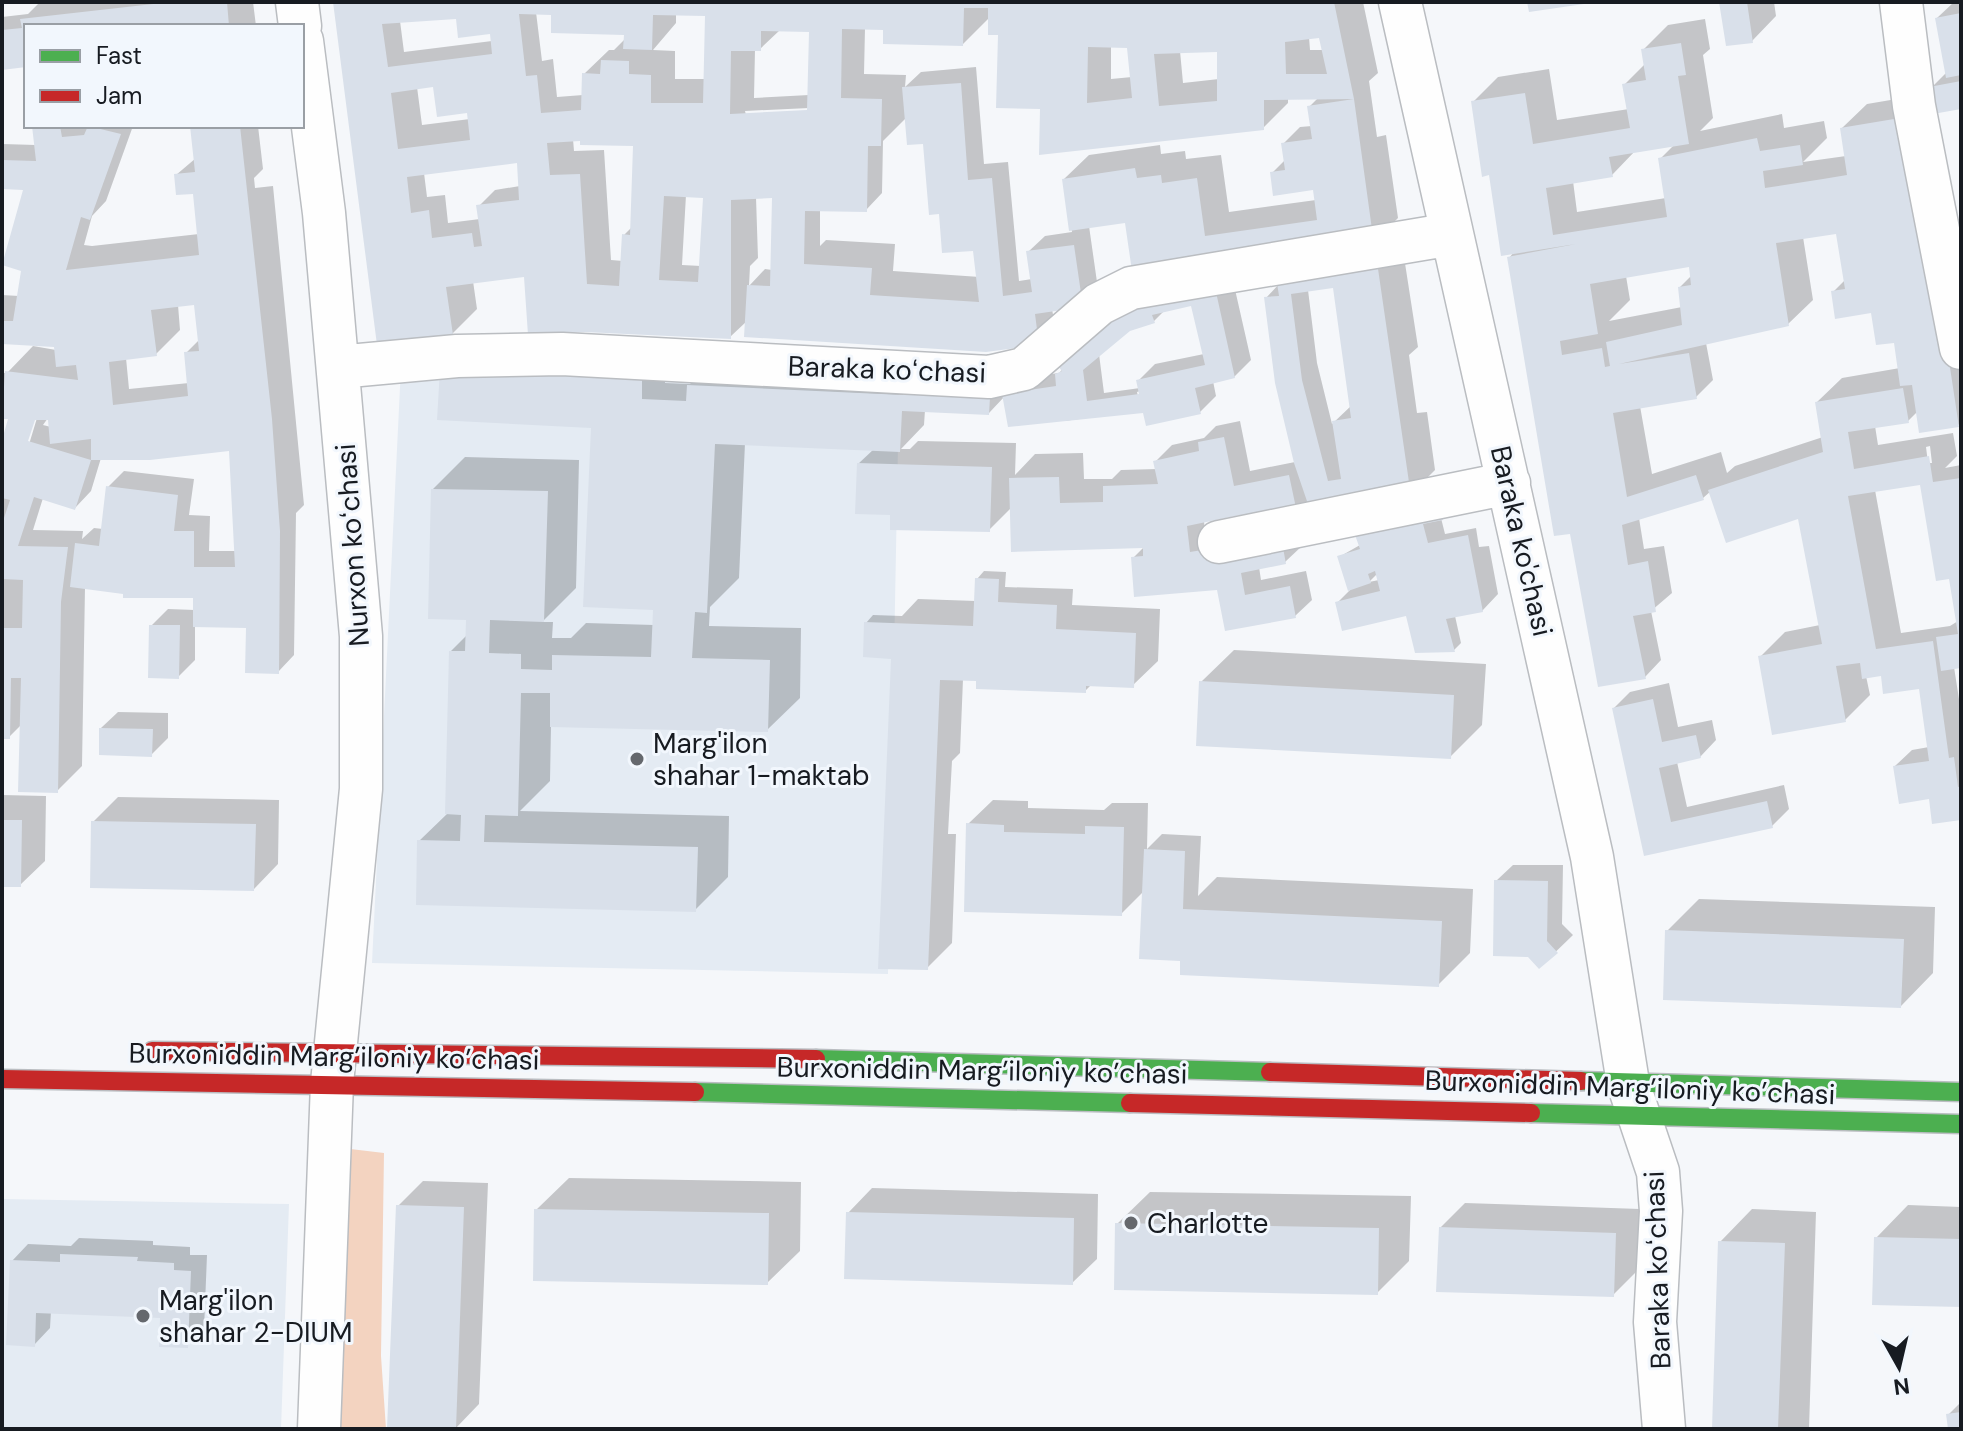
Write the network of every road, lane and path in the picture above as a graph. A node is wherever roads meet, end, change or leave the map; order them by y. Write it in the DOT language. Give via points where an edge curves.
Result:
graph roads {
  1 [pos="297,2"];
  2 [pos="1400,2"];
  3 [pos="1901,2"];
  4 [pos="300,24"];
  5 [pos="304,57"];
  6 [pos="1452,234"];
  7 [pos="1961,348"];
  8 [pos="338,367"];
  9 [pos="1509,483"];
  10 [pos="1219,542"];
  11 [pos="132,1051"];
  12 [pos="333,1067"];
  13 [pos="2,1079"];
  14 [pos="1961,1092"];
  15 [pos="1633,1099"];
  16 [pos="1961,1124"];
  17 [pos="319,1429"];
  18 [pos="1664,1429"];
  1 -- 4 [label="street"];
  2 -- 6 [label="street, Baraka ko'chasi"];
  3 -- 7 [label="street" via="1914,106"];
  5 -- 8 [label="street, Nurxon koʻchasi"];
  6 -- 8 [label="street, Baraka koʻchasi" via="1131,288 1099,304 1024,369 989,377 562,354 457,356"];
  6 -- 9 [label="street, Baraka ko'chasi"];
  8 -- 12 [label="street, Nurxon koʻchasi" via="361,636 361,789"];
  9 -- 10 [label="street"];
  9 -- 15 [label="street, Baraka ko'chasi" via="1592,857"];
  11 -- 12 [label="main road, Burxoniddin Marg’iloniy ko’chasi"];
  12 -- 13 [label="main road, Burxoniddin Marg’iloniy ko’chasi"];
  12 -- 15 [label="main road, Burxoniddin Marg’iloniy ko’chasi"];
  12 -- 15 [label="main road, Burxoniddin Marg’iloniy ko’chasi" via="838,1059"];
  12 -- 17 [label="street, Nurxon koʻchasi"];
  14 -- 15 [label="main road, Burxoniddin Marg’iloniy ko’chasi"];
  15 -- 16 [label="main road, Burxoniddin Marg’iloniy ko’chasi"];
  15 -- 18 [label="street, Baraka koʻchasi" via="1660,1189 1655,1322"];
}
